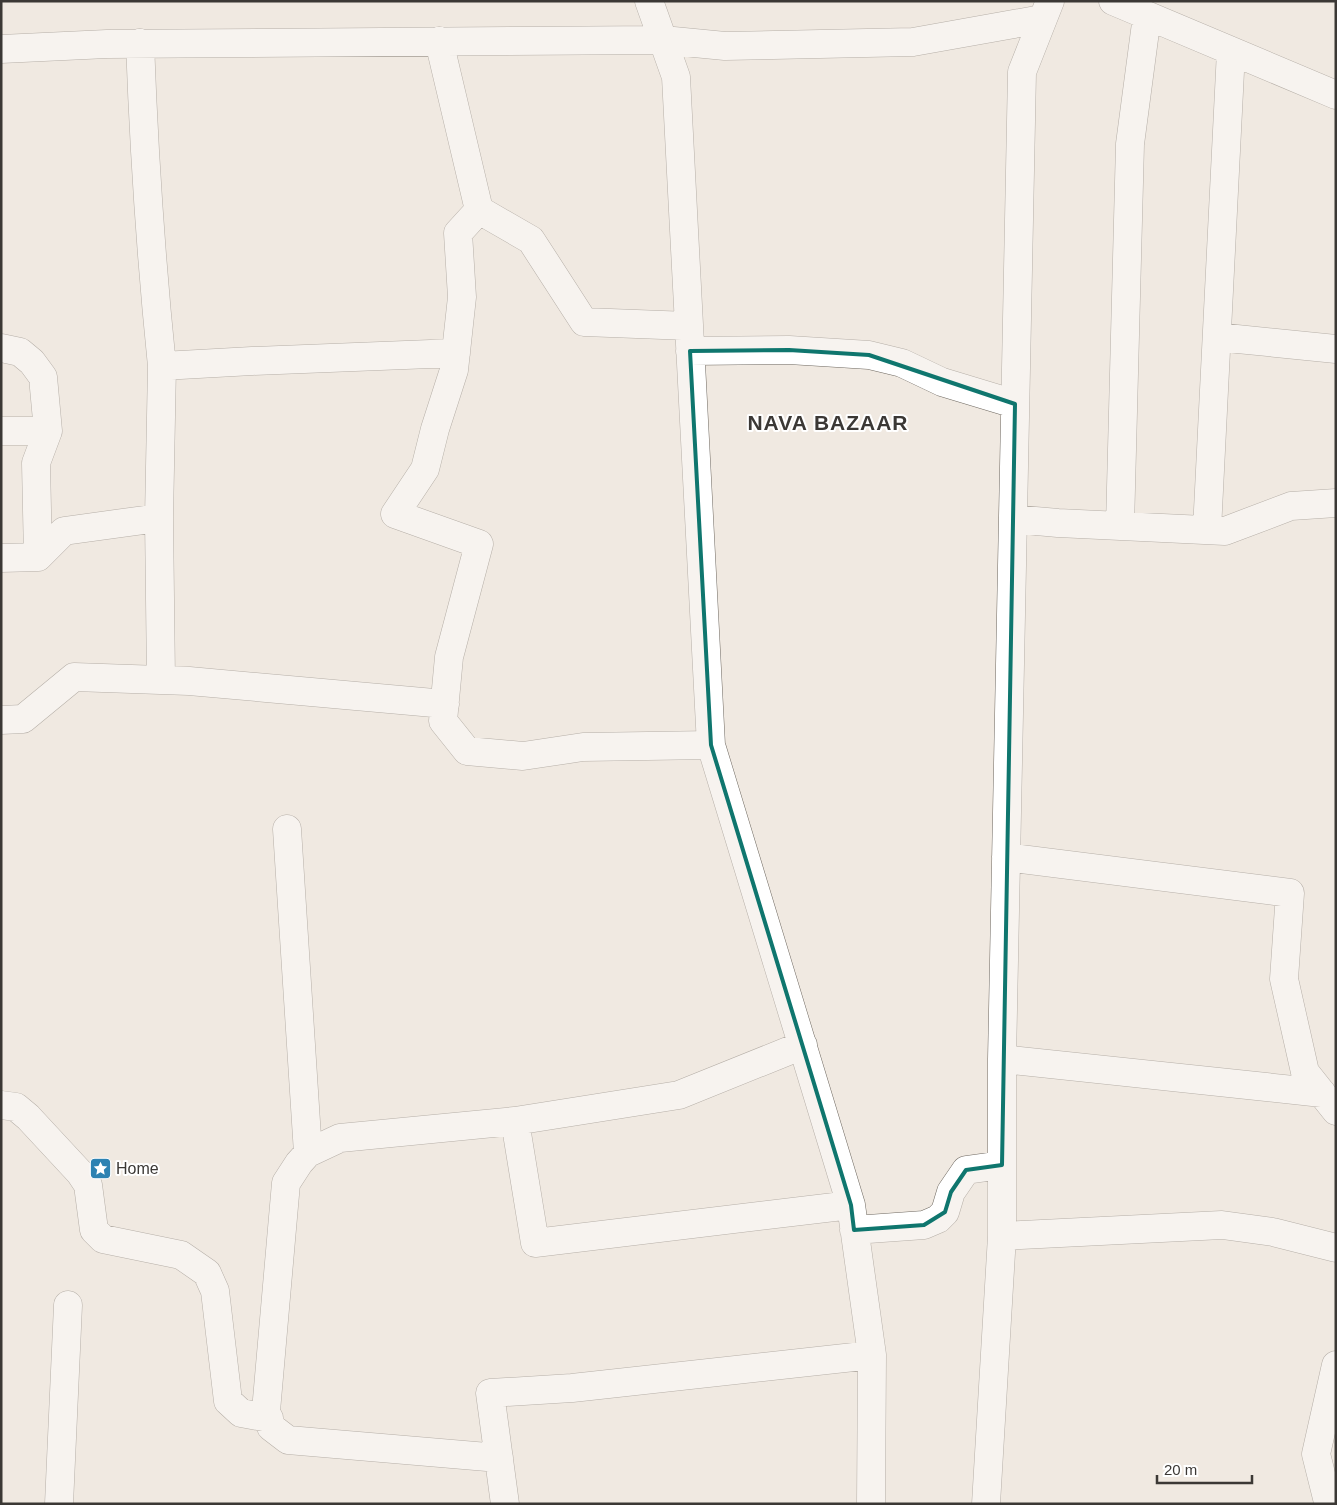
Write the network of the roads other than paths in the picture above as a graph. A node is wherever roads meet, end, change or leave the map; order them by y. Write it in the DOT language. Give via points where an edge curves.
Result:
graph roads {
  1 [pos="650,1"];
  2 [pos="1113,1"];
  3 [pos="1046,10"];
  4 [pos="1147,16"];
  5 [pos="663,40"];
  6 [pos="439,41"];
  7 [pos="140,44"];
  8 [pos="1,49"];
  9 [pos="1231,51"];
  10 [pos="1336,95"];
  11 [pos="479,210"];
  12 [pos="1217,337"];
  13 [pos="690,338"];
  14 [pos="1,348"];
  15 [pos="1336,349"];
  16 [pos="456,353"];
  17 [pos="162,366"];
  18 [pos="1015,404"];
  19 [pos="1,430"];
  20 [pos="48,432"];
  21 [pos="1336,503"];
  22 [pos="159,518"];
  23 [pos="1013,519"];
  24 [pos="1120,526"];
  25 [pos="1207,530"];
  26 [pos="38,557"];
  27 [pos="1,558"];
  28 [pos="161,680"];
  29 [pos="444,704"];
  30 [pos="1,720"];
  31 [pos="711,745"];
  32 [pos="286,830"];
  33 [pos="1006,857"];
  34 [pos="802,1045"];
  35 [pos="1002,1059"];
  36 [pos="1329,1102"];
  37 [pos="1,1105"];
  38 [pos="515,1121"];
  39 [pos="308,1153"];
  40 [pos="1002,1165"];
  41 [pos="853,1217"];
  42 [pos="1002,1236"];
  43 [pos="1336,1248"];
  44 [pos="68,1305"];
  45 [pos="872,1355"];
  46 [pos="1336,1365"];
  47 [pos="269,1418"];
  48 [pos="499,1458"];
  49 [pos="1331,1499"];
  50 [pos="60,1504"];
  51 [pos="505,1504"];
  52 [pos="871,1504"];
  53 [pos="986,1504"];
  1 -- 5 [label="street"];
  2 -- 4 [label="street"];
  3 -- 5 [label="street" via="913,42 725,46"];
  3 -- 18 [label="street" via="1022,72"];
  4 -- 9 [label="street"];
  4 -- 24 [label="street" via="1130,144"];
  5 -- 6 [label="street"];
  5 -- 13 [label="street" via="676,77"];
  6 -- 7 [label="street"];
  6 -- 11 [label="street"];
  7 -- 8 [label="street"];
  7 -- 17 [label="street" via="151,259"];
  9 -- 10 [label="street"];
  9 -- 12 [label="street"];
  11 -- 13 [label="street" via="531,240 584,322"];
  11 -- 16 [label="street" via="458,233 462,297"];
  12 -- 15 [label="street"];
  12 -- 25 [label="street"];
  13 -- 18 [label="street" via="789,350 869,355 902,363 942,382"];
  13 -- 31 [label="street"];
  14 -- 20 [label="street" via="20,352 44,377"];
  16 -- 17 [label="street"];
  16 -- 29 [label="street" via="425,469 395,514 478,544 449,657"];
  17 -- 22 [label="street"];
  18 -- 23 [label="street"];
  19 -- 20 [label="street"];
  20 -- 26 [label="street" via="36,463"];
  21 -- 25 [label="street" via="1291,506 1225,531"];
  22 -- 26 [label="street" via="64,531"];
  22 -- 28 [label="street"];
  23 -- 24 [label="street"];
  23 -- 33 [label="street"];
  24 -- 25 [label="street"];
  26 -- 27 [label="street"];
  28 -- 29 [label="street"];
  28 -- 30 [label="street" via="74,677 23,719"];
  29 -- 31 [label="street" via="443,721 467,751 523,756 583,747"];
  31 -- 34 [label="street"];
  32 -- 39 [label="street"];
  33 -- 35 [label="street"];
  33 -- 36 [label="street" via="1290,893 1284,979 1305,1072"];
  34 -- 38 [label="street" via="679,1095"];
  34 -- 41 [label="street"];
  35 -- 36 [label="street"];
  35 -- 40 [label="street"];
  37 -- 47 [label="street" via="16,1107 28,1117 80,1173 88,1185 94,1230 103,1239 181,1255 207,1273 215,1291 228,1401 241,1413"];
  38 -- 39 [label="street" via="340,1138"];
  38 -- 41 [label="street" via="535,1242"];
  39 -- 47 [label="street" via="286,1183 266,1411"];
  40 -- 41 [label="street" via="966,1170 951,1192 944,1212 938,1219 924,1225"];
  40 -- 42 [label="street"];
  41 -- 45 [label="street"];
  42 -- 43 [label="street" via="1222,1225 1273,1232"];
  42 -- 53 [label="street"];
  44 -- 50 [label="street"];
  45 -- 48 [label="street" via="572,1388 490,1393"];
  45 -- 52 [label="street"];
  46 -- 49 [label="street" via="1316,1454"];
  47 -- 48 [label="street" via="271,1427 288,1440"];
  48 -- 51 [label="street"];
}
